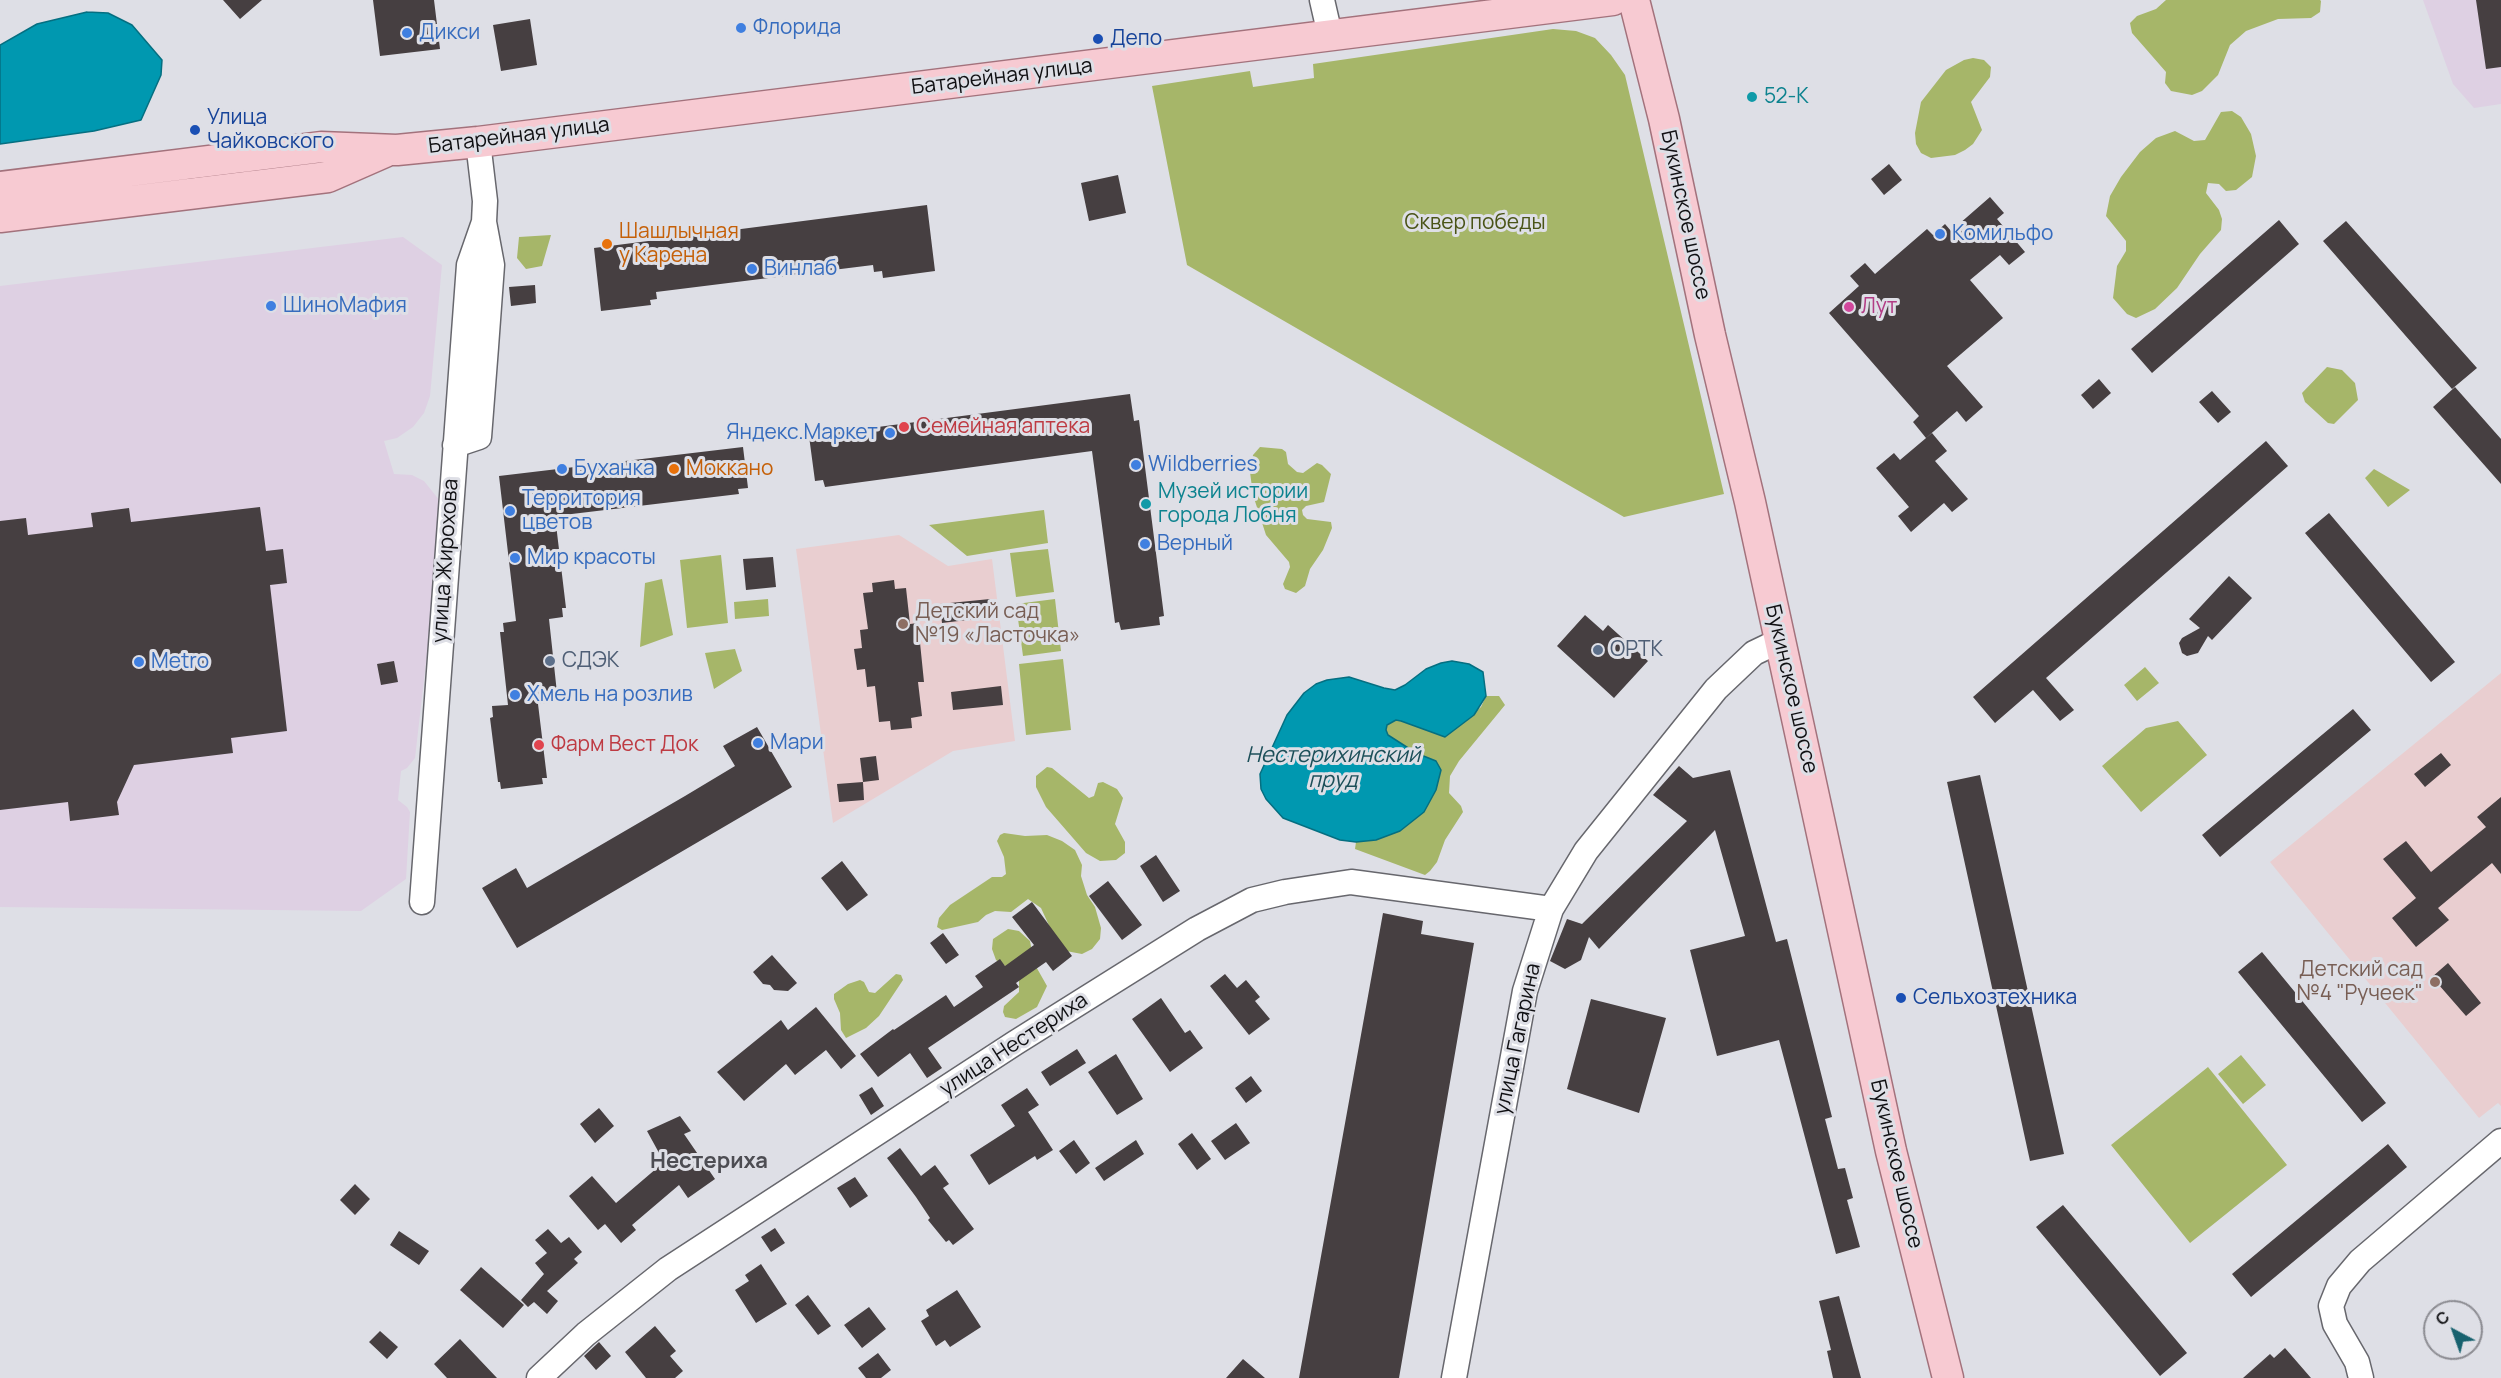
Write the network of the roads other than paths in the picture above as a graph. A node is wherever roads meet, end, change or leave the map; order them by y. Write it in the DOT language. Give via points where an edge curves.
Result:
graph roads {
  1 [pos="1322,0"];
  2 [pos="1613,0"];
  3 [pos="1634,0"];
  4 [pos="1330,35"];
  5 [pos="478,142"];
  6 [pos="390,149"];
  7 [pos="0,187"];
  8 [pos="0,217"];
  9 [pos="484,222"];
  10 [pos="455,445"];
  11 [pos="1779,641"];
  12 [pos="422,902"];
  13 [pos="1551,909"];
  14 [pos="2501,1141"];
  15 [pos="539,1378"];
  16 [pos="1454,1378"];
  17 [pos="1948,1378"];
  18 [pos="2361,1378"];
  1 -- 4 [label="street"];
  2 -- 4 [label="main road, Батарейная улица"];
  3 -- 11 [label="main road, Букинское шоссе" via="1664,119"];
  4 -- 5 [label="main road, Батарейная улица"];
  5 -- 6 [label="main road, Батарейная улица"];
  5 -- 9 [label="street, улица Жирохова"];
  6 -- 7 [label="main road, Батарейная улица" via="321,147"];
  6 -- 8 [label="main road, Батарейная улица" via="328,177"];
  9 -- 10 [label="street, улица Жирохова" via="469,265"];
  9 -- 10 [label="street, улица Жирохова" via="492,266 478,437"];
  10 -- 12 [label="street, улица Жирохова"];
  11 -- 13 [label="street, улица Гагарина" via="1754,653 1716,689 1586,850"];
  11 -- 17 [label="main road, Букинское шоссе" via="1891,1151"];
  13 -- 15 [label="street, улица Нестериха" via="1351,882 1284,891 1252,900 1197,929 1015,1043 668,1269 586,1334"];
  13 -- 16 [label="street, улица Гагарина" via="1525,991"];
  14 -- 18 [label="street" via="2360,1261 2339,1286 2331,1306"];
}
